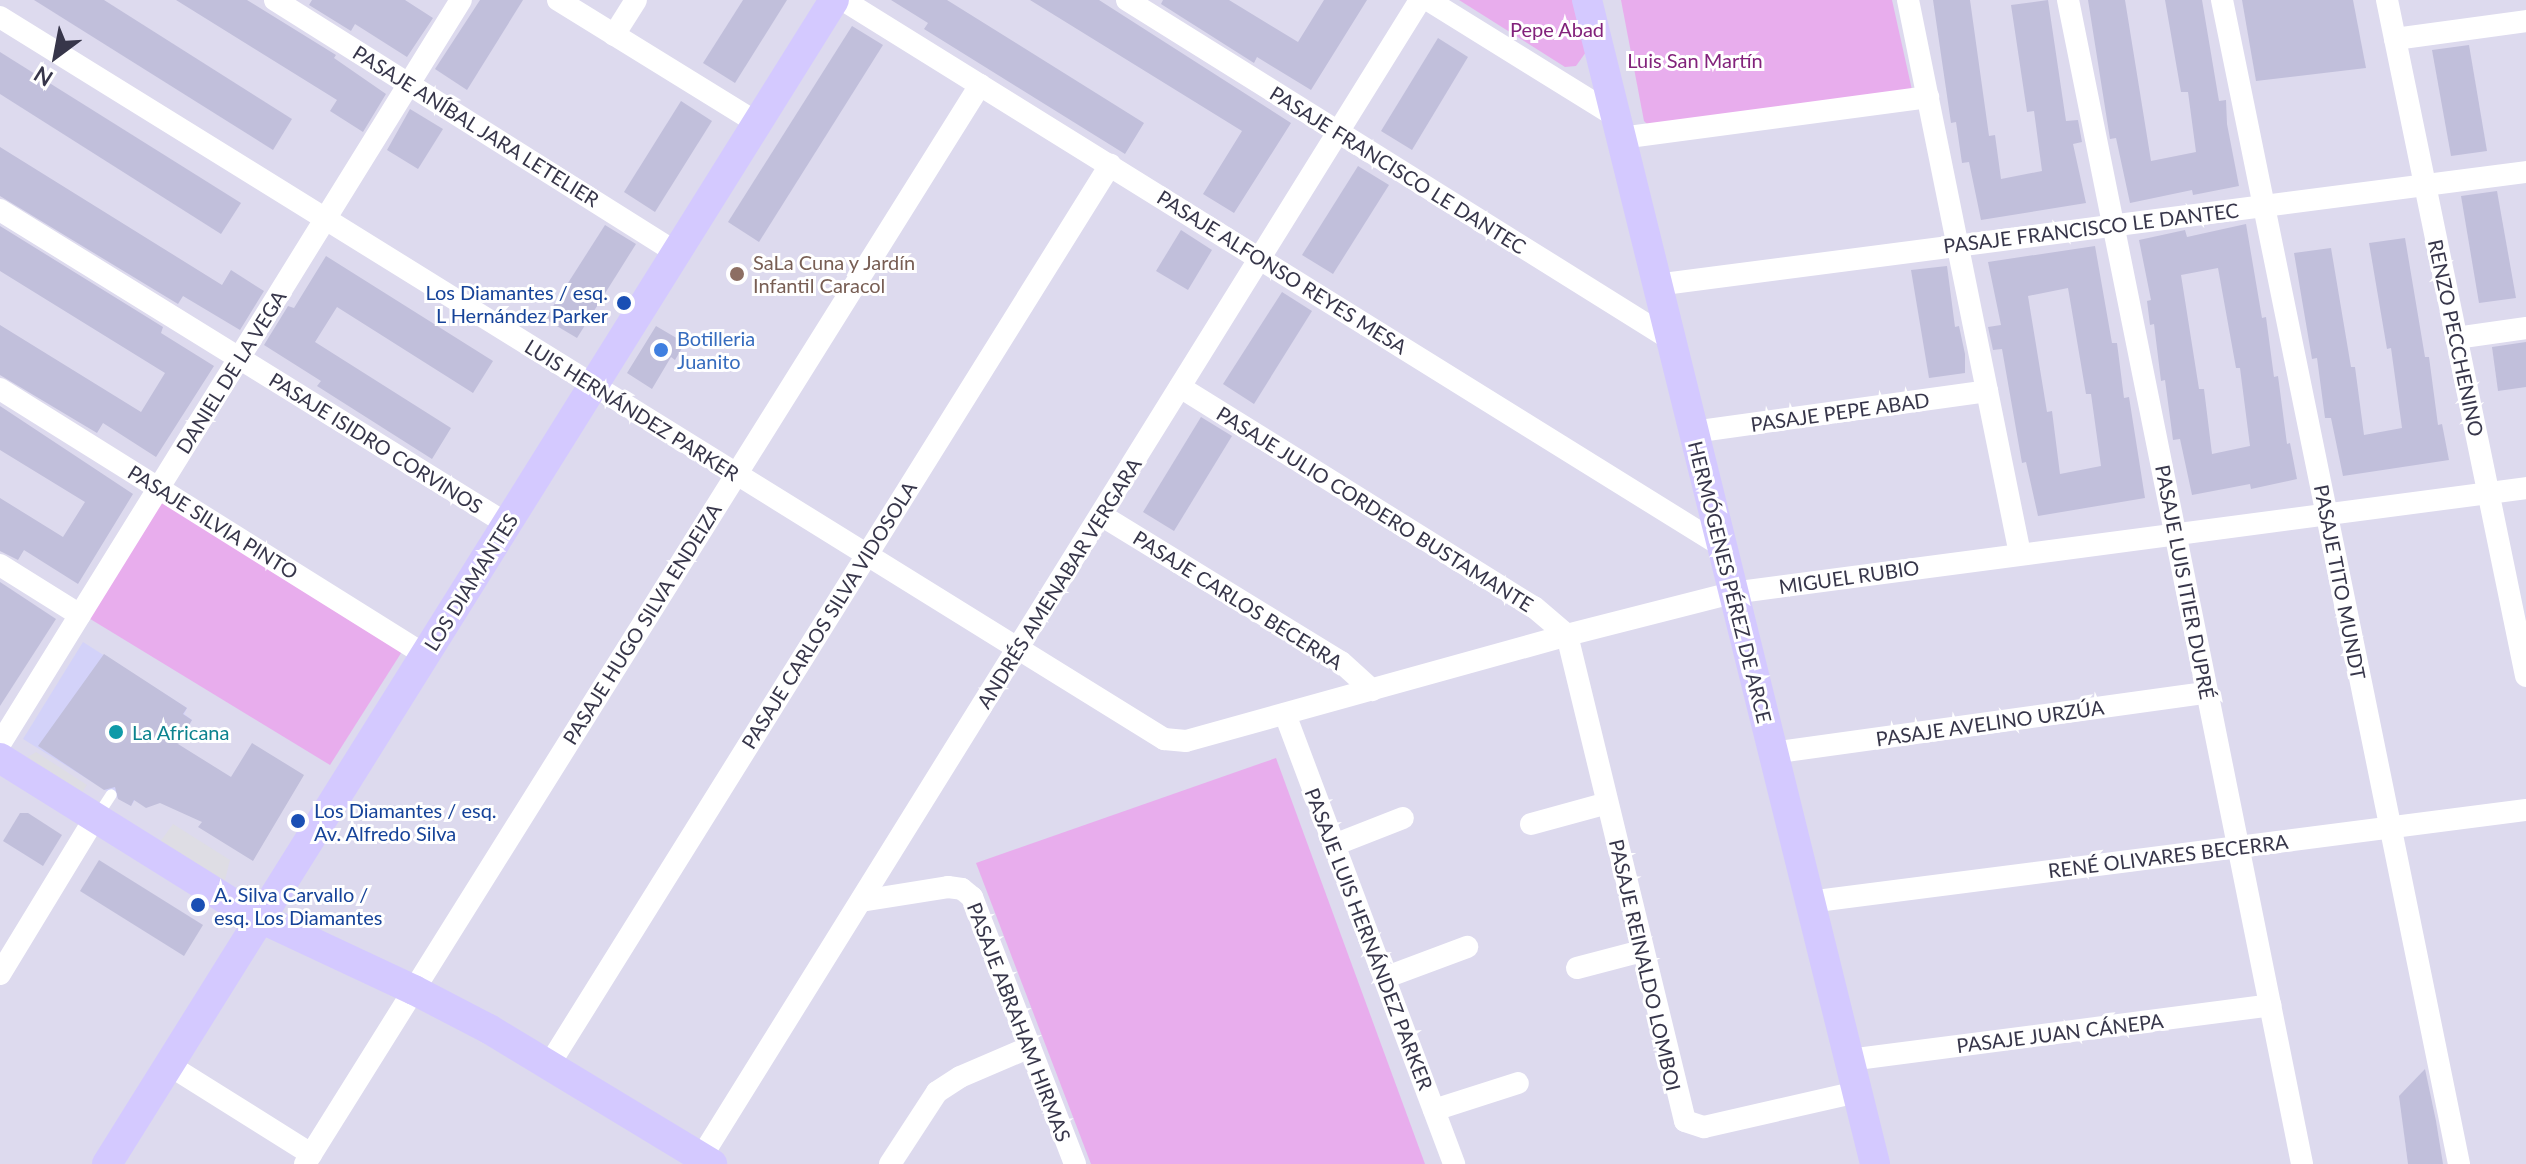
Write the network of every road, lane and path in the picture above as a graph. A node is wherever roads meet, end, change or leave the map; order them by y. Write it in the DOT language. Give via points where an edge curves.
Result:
graph roads {
  1 [pos="275,0"];
  2 [pos="461,0"];
  3 [pos="558,0"];
  4 [pos="636,0"];
  5 [pos="834,0"];
  6 [pos="843,0"];
  7 [pos="1127,0"];
  8 [pos="1420,0"];
  9 [pos="1428,0"];
  10 [pos="1587,0"];
  11 [pos="1908,0"];
  12 [pos="2068,0"];
  13 [pos="2222,0"];
  14 [pos="2387,0"];
  15 [pos="0,17"];
  16 [pos="2526,21"];
  17 [pos="614,35"];
  18 [pos="2395,39"];
  19 [pos="410,84"];
  20 [pos="980,85"];
  21 [pos="1928,97"];
  22 [pos="757,123"];
  23 [pos="1618,127"];
  24 [pos="1338,132"];
  25 [pos="1110,165"];
  26 [pos="2526,172"];
  27 [pos="2425,185"];
  28 [pos="2263,206"];
  29 [pos="0,210"];
  30 [pos="325,220"];
  31 [pos="2113,225"];
  32 [pos="1958,246"];
  33 [pos="677,253"];
  34 [pos="1260,259"];
  35 [pos="1656,285"];
  36 [pos="2526,328"];
  37 [pos="2456,338"];
  38 [pos="1670,339"];
  39 [pos="239,358"];
  40 [pos="594,386"];
  41 [pos="1180,387"];
  42 [pos="0,389"];
  43 [pos="1987,391"];
  44 [pos="1693,432"];
  45 [pos="736,475"];
  46 [pos="159,488"];
  47 [pos="2526,488"];
  48 [pos="2488,491"];
  49 [pos="2326,513"];
  50 [pos="1101,515"];
  51 [pos="507,524"];
  52 [pos="2175,533"];
  53 [pos="1720,545"];
  54 [pos="2020,554"];
  55 [pos="866,557"];
  56 [pos="0,565"];
  57 [pos="1732,593"];
  58 [pos="80,615"];
  59 [pos="1567,635"];
  60 [pos="1017,651"];
  61 [pos="425,655"];
  62 [pos="2525,662"];
  63 [pos="1372,690"];
  64 [pos="2207,693"];
  65 [pos="1285,714"];
  66 [pos="1186,741"];
  67 [pos="0,744"];
  68 [pos="1772,753"];
  69 [pos="0,758"];
  70 [pos="1607,803"];
  71 [pos="103,806"];
  72 [pos="2526,810"];
  73 [pos="1403,818"];
  74 [pos="1531,824"];
  75 [pos="2390,828"];
  76 [pos="1334,845"];
  77 [pos="2238,847"];
  78 [pos="861,901"];
  79 [pos="1809,902"];
  80 [pos="259,919"];
  81 [pos="1467,947"];
  82 [pos="1642,951"];
  83 [pos="1577,968"];
  84 [pos="0,974"];
  85 [pos="1384,978"];
  86 [pos="414,990"];
  87 [pos="2270,1005"];
  88 [pos="1030,1047"];
  89 [pos="1849,1060"];
  90 [pos="169,1065"];
  91 [pos="549,1065"];
  92 [pos="1518,1083"];
  93 [pos="1857,1092"];
  94 [pos="1434,1110"];
  95 [pos="308,1159"];
  96 [pos="703,1162"];
  97 [pos="107,1164"];
  98 [pos="890,1164"];
  99 [pos="1075,1164"];
  100 [pos="1454,1164"];
  101 [pos="1875,1164"];
  102 [pos="2302,1164"];
  103 [pos="2459,1164"];
  1 -- 19 [label="street, PASAJE ANÍBAL JARA LETELIER"];
  2 -- 19 [label="street, DANIEL DE LA VEGA"];
  3 -- 17 [label="street"];
  4 -- 17 [label="street"];
  5 -- 22 [label="street, LOS DIAMANTES"];
  6 -- 20 [label="street, PASAJE ALFONSO REYES MESA"];
  7 -- 24 [label="street, PASAJE FRANCISCO LE DANTEC"];
  8 -- 24 [label="street, ANDRÉS AMENABAR VERGARA"];
  9 -- 23 [label="street"];
  10 -- 23 [label="street, HERMÓGENES PÉREZ DE ARCE"];
  11 -- 21 [label="street"];
  12 -- 31 [label="street, PASAJE LUIS ITIER DUPRÉ"];
  13 -- 28 [label="street, PASAJE TITO MUNDT"];
  14 -- 18 [label="street, RENZO PECCHENINO"];
  15 -- 30 [label="street, LUIS HERNÁNDEZ PARKER"];
  16 -- 18 [label="street"];
  17 -- 22 [label="street"];
  18 -- 27 [label="street, RENZO PECCHENINO"];
  19 -- 30 [label="street, DANIEL DE LA VEGA"];
  19 -- 33 [label="street, PASAJE ANÍBAL JARA LETELIER"];
  20 -- 25 [label="street, PASAJE ALFONSO REYES MESA"];
  20 -- 45 [label="street, PASAJE HUGO SILVA ENDEIZA"];
  21 -- 23 [label="street"];
  21 -- 32 [label="street"];
  22 -- 33 [label="street, LOS DIAMANTES"];
  23 -- 35 [label="street, HERMÓGENES PÉREZ DE ARCE"];
  24 -- 34 [label="street, ANDRÉS AMENABAR VERGARA"];
  24 -- 38 [label="street, PASAJE FRANCISCO LE DANTEC"];
  25 -- 34 [label="street, PASAJE ALFONSO REYES MESA"];
  25 -- 55 [label="street, PASAJE CARLOS SILVA VIDOSOLA"];
  26 -- 27 [label="street, PASAJE FRANCISCO LE DANTEC"];
  27 -- 28 [label="street, PASAJE FRANCISCO LE DANTEC"];
  27 -- 37 [label="street, RENZO PECCHENINO"];
  28 -- 31 [label="street, PASAJE FRANCISCO LE DANTEC"];
  28 -- 49 [label="street, PASAJE TITO MUNDT"];
  29 -- 39 [label="street, PASAJE ISIDRO CORVINOS"];
  30 -- 39 [label="street, DANIEL DE LA VEGA"];
  30 -- 40 [label="street, LUIS HERNÁNDEZ PARKER"];
  31 -- 32 [label="street, PASAJE FRANCISCO LE DANTEC"];
  31 -- 52 [label="street, PASAJE LUIS ITIER DUPRÉ"];
  32 -- 35 [label="street, PASAJE FRANCISCO LE DANTEC"];
  32 -- 43 [label="street"];
  33 -- 40 [label="street, LOS DIAMANTES"];
  34 -- 41 [label="street, ANDRÉS AMENABAR VERGARA"];
  34 -- 53 [label="street, PASAJE ALFONSO REYES MESA"];
  35 -- 38 [label="street, HERMÓGENES PÉREZ DE ARCE"];
  36 -- 37 [label="street"];
  37 -- 48 [label="street, RENZO PECCHENINO"];
  38 -- 44 [label="street, HERMÓGENES PÉREZ DE ARCE"];
  39 -- 46 [label="street, DANIEL DE LA VEGA"];
  39 -- 51 [label="street, PASAJE ISIDRO CORVINOS"];
  40 -- 45 [label="street, LUIS HERNÁNDEZ PARKER"];
  40 -- 51 [label="street, LOS DIAMANTES"];
  41 -- 50 [label="street, ANDRÉS AMENABAR VERGARA"];
  41 -- 59 [label="street, PASAJE JULIO CORDERO BUSTAMANTE" via="1534,607"];
  42 -- 46 [label="street, PASAJE SILVIA PINTO"];
  43 -- 44 [label="street, PASAJE PEPE ABAD"];
  43 -- 54 [label="street"];
  44 -- 53 [label="street, HERMÓGENES PÉREZ DE ARCE"];
  45 -- 55 [label="street, LUIS HERNÁNDEZ PARKER"];
  45 -- 86 [label="street, PASAJE HUGO SILVA ENDEIZA"];
  46 -- 58 [label="street, DANIEL DE LA VEGA"];
  46 -- 61 [label="street, PASAJE SILVIA PINTO"];
  47 -- 48 [label="street, MIGUEL RUBIO"];
  48 -- 49 [label="street, MIGUEL RUBIO"];
  48 -- 62 [label="street, RENZO PECCHENINO"];
  49 -- 52 [label="street, MIGUEL RUBIO"];
  49 -- 75 [label="street, PASAJE TITO MUNDT"];
  50 -- 60 [label="street, ANDRÉS AMENABAR VERGARA"];
  50 -- 63 [label="street, PASAJE CARLOS BECERRA" via="1341,662"];
  51 -- 61 [label="street, LOS DIAMANTES"];
  52 -- 54 [label="street, MIGUEL RUBIO"];
  52 -- 64 [label="street, PASAJE LUIS ITIER DUPRÉ"];
  53 -- 57 [label="street, HERMÓGENES PÉREZ DE ARCE"];
  54 -- 57 [label="street, MIGUEL RUBIO"];
  55 -- 60 [label="street, LUIS HERNÁNDEZ PARKER"];
  55 -- 91 [label="street, PASAJE CARLOS SILVA VIDOSOLA"];
  56 -- 58 [label="street"];
  57 -- 59 [label="street, MIGUEL RUBIO"];
  57 -- 68 [label="street, HERMÓGENES PÉREZ DE ARCE"];
  58 -- 67 [label="street, DANIEL DE LA VEGA"];
  59 -- 63 [label="street, MIGUEL RUBIO"];
  59 -- 70 [label="street, PASAJE REINALDO LOMBOI"];
  60 -- 66 [label="street, LUIS HERNÁNDEZ PARKER" via="1150,733"];
  60 -- 78 [label="street, ANDRÉS AMENABAR VERGARA"];
  61 -- 80 [label="street, LOS DIAMANTES"];
  63 -- 65 [label="street, MIGUEL RUBIO"];
  64 -- 68 [label="street, PASAJE AVELINO URZÚA"];
  64 -- 77 [label="street, PASAJE LUIS ITIER DUPRÉ"];
  65 -- 66 [label="street, MIGUEL RUBIO"];
  65 -- 76 [label="street, PASAJE LUIS HERNÁNDEZ PARKER"];
  68 -- 79 [label="street, HERMÓGENES PÉREZ DE ARCE"];
  69 -- 71 [label="street"];
  70 -- 74 [label="street"];
  70 -- 82 [label="street, PASAJE REINALDO LOMBOI"];
  71 -- 80 [label="street"];
  71 -- 84 [label="street"];
  72 -- 75 [label="street, RENÉ OLIVARES BECERRA"];
  73 -- 76 [label="street"];
  75 -- 77 [label="street, RENÉ OLIVARES BECERRA"];
  75 -- 103 [label="street, PASAJE TITO MUNDT"];
  76 -- 85 [label="street, PASAJE LUIS HERNÁNDEZ PARKER"];
  77 -- 79 [label="street, RENÉ OLIVARES BECERRA"];
  77 -- 87 [label="street, PASAJE LUIS ITIER DUPRÉ"];
  78 -- 88 [label="street, PASAJE ABRAHAM HIRMAS" via="948,887 968,893"];
  78 -- 96 [label="street, ANDRÉS AMENABAR VERGARA"];
  79 -- 89 [label="street, HERMÓGENES PÉREZ DE ARCE"];
  80 -- 86 [label="street"];
  80 -- 90 [label="street, LOS DIAMANTES"];
  81 -- 85 [label="street"];
  82 -- 83 [label="street"];
  82 -- 93 [label="street, PASAJE REINALDO LOMBOI" via="1682,1117 1691,1125 1704,1127"];
  85 -- 94 [label="street, PASAJE LUIS HERNÁNDEZ PARKER"];
  86 -- 91 [label="street"];
  86 -- 95 [label="street, PASAJE HUGO SILVA ENDEIZA"];
  87 -- 89 [label="street, PASAJE JUAN CÁNEPA"];
  87 -- 102 [label="street, PASAJE LUIS ITIER DUPRÉ"];
  88 -- 98 [label="street" via="937,1092"];
  88 -- 99 [label="street, PASAJE ABRAHAM HIRMAS"];
  89 -- 93 [label="street, HERMÓGENES PÉREZ DE ARCE"];
  90 -- 95 [label="street"];
  90 -- 97 [label="street, LOS DIAMANTES"];
  91 -- 96 [label="street"];
  92 -- 94 [label="street"];
  93 -- 101 [label="street, HERMÓGENES PÉREZ DE ARCE"];
  94 -- 100 [label="street, PASAJE LUIS HERNÁNDEZ PARKER"];
}
